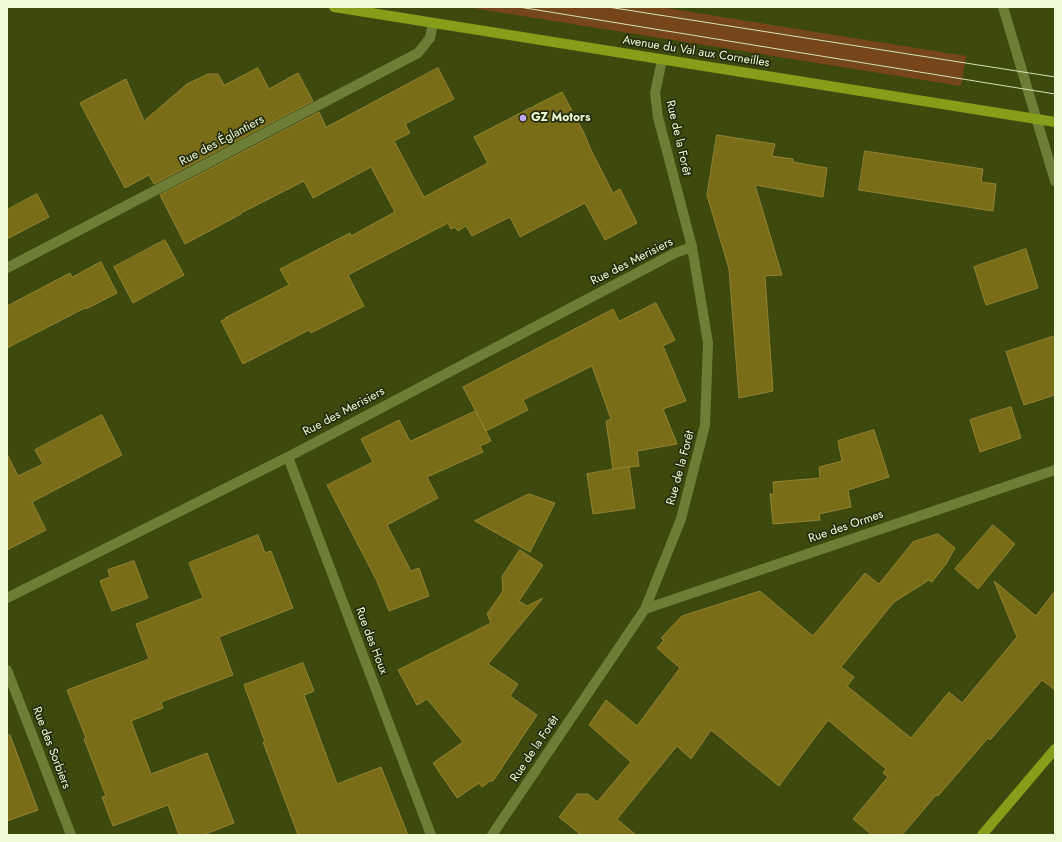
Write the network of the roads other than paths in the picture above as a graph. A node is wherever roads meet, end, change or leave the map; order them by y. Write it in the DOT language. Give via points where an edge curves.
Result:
graph roads {
  1 [pos="334,7"];
  2 [pos="1003,7"];
  3 [pos="433,23"];
  4 [pos="662,60"];
  5 [pos="1037,119"];
  6 [pos="1055,122"];
  7 [pos="1055,181"];
  8 [pos="692,247"];
  9 [pos="7,268"];
  10 [pos="288,457"];
  11 [pos="1055,470"];
  12 [pos="7,598"];
  13 [pos="645,609"];
  14 [pos="7,670"];
  15 [pos="1055,749"];
  16 [pos="71,835"];
  17 [pos="431,835"];
  18 [pos="492,835"];
  19 [pos="982,835"];
  1 -- 3 [label="street, Avenue du Val aux Corneilles"];
  2 -- 5 [label="street"];
  3 -- 4 [label="street, Avenue du Val aux Corneilles"];
  3 -- 9 [label="street, Rue des Églantiers" via="430,38 418,53"];
  4 -- 5 [label="street, Avenue du Val aux Corneilles"];
  4 -- 8 [label="street, Rue de la Forêt" via="654,93"];
  5 -- 6 [label="street, Avenue du Val aux Corneilles"];
  5 -- 7 [label="street"];
  8 -- 10 [label="street, Rue des Merisiers" via="675,253"];
  8 -- 13 [label="street, Rue de la Forêt" via="708,343 705,425 681,519"];
  10 -- 12 [label="street, Rue des Merisiers"];
  10 -- 17 [label="street, Rue des Houx"];
  11 -- 13 [label="street, Rue des Ormes"];
  13 -- 18 [label="street, Rue de la Forêt"];
  14 -- 16 [label="street, Rue des Sorbiers"];
  15 -- 19 [label="street"];
}
